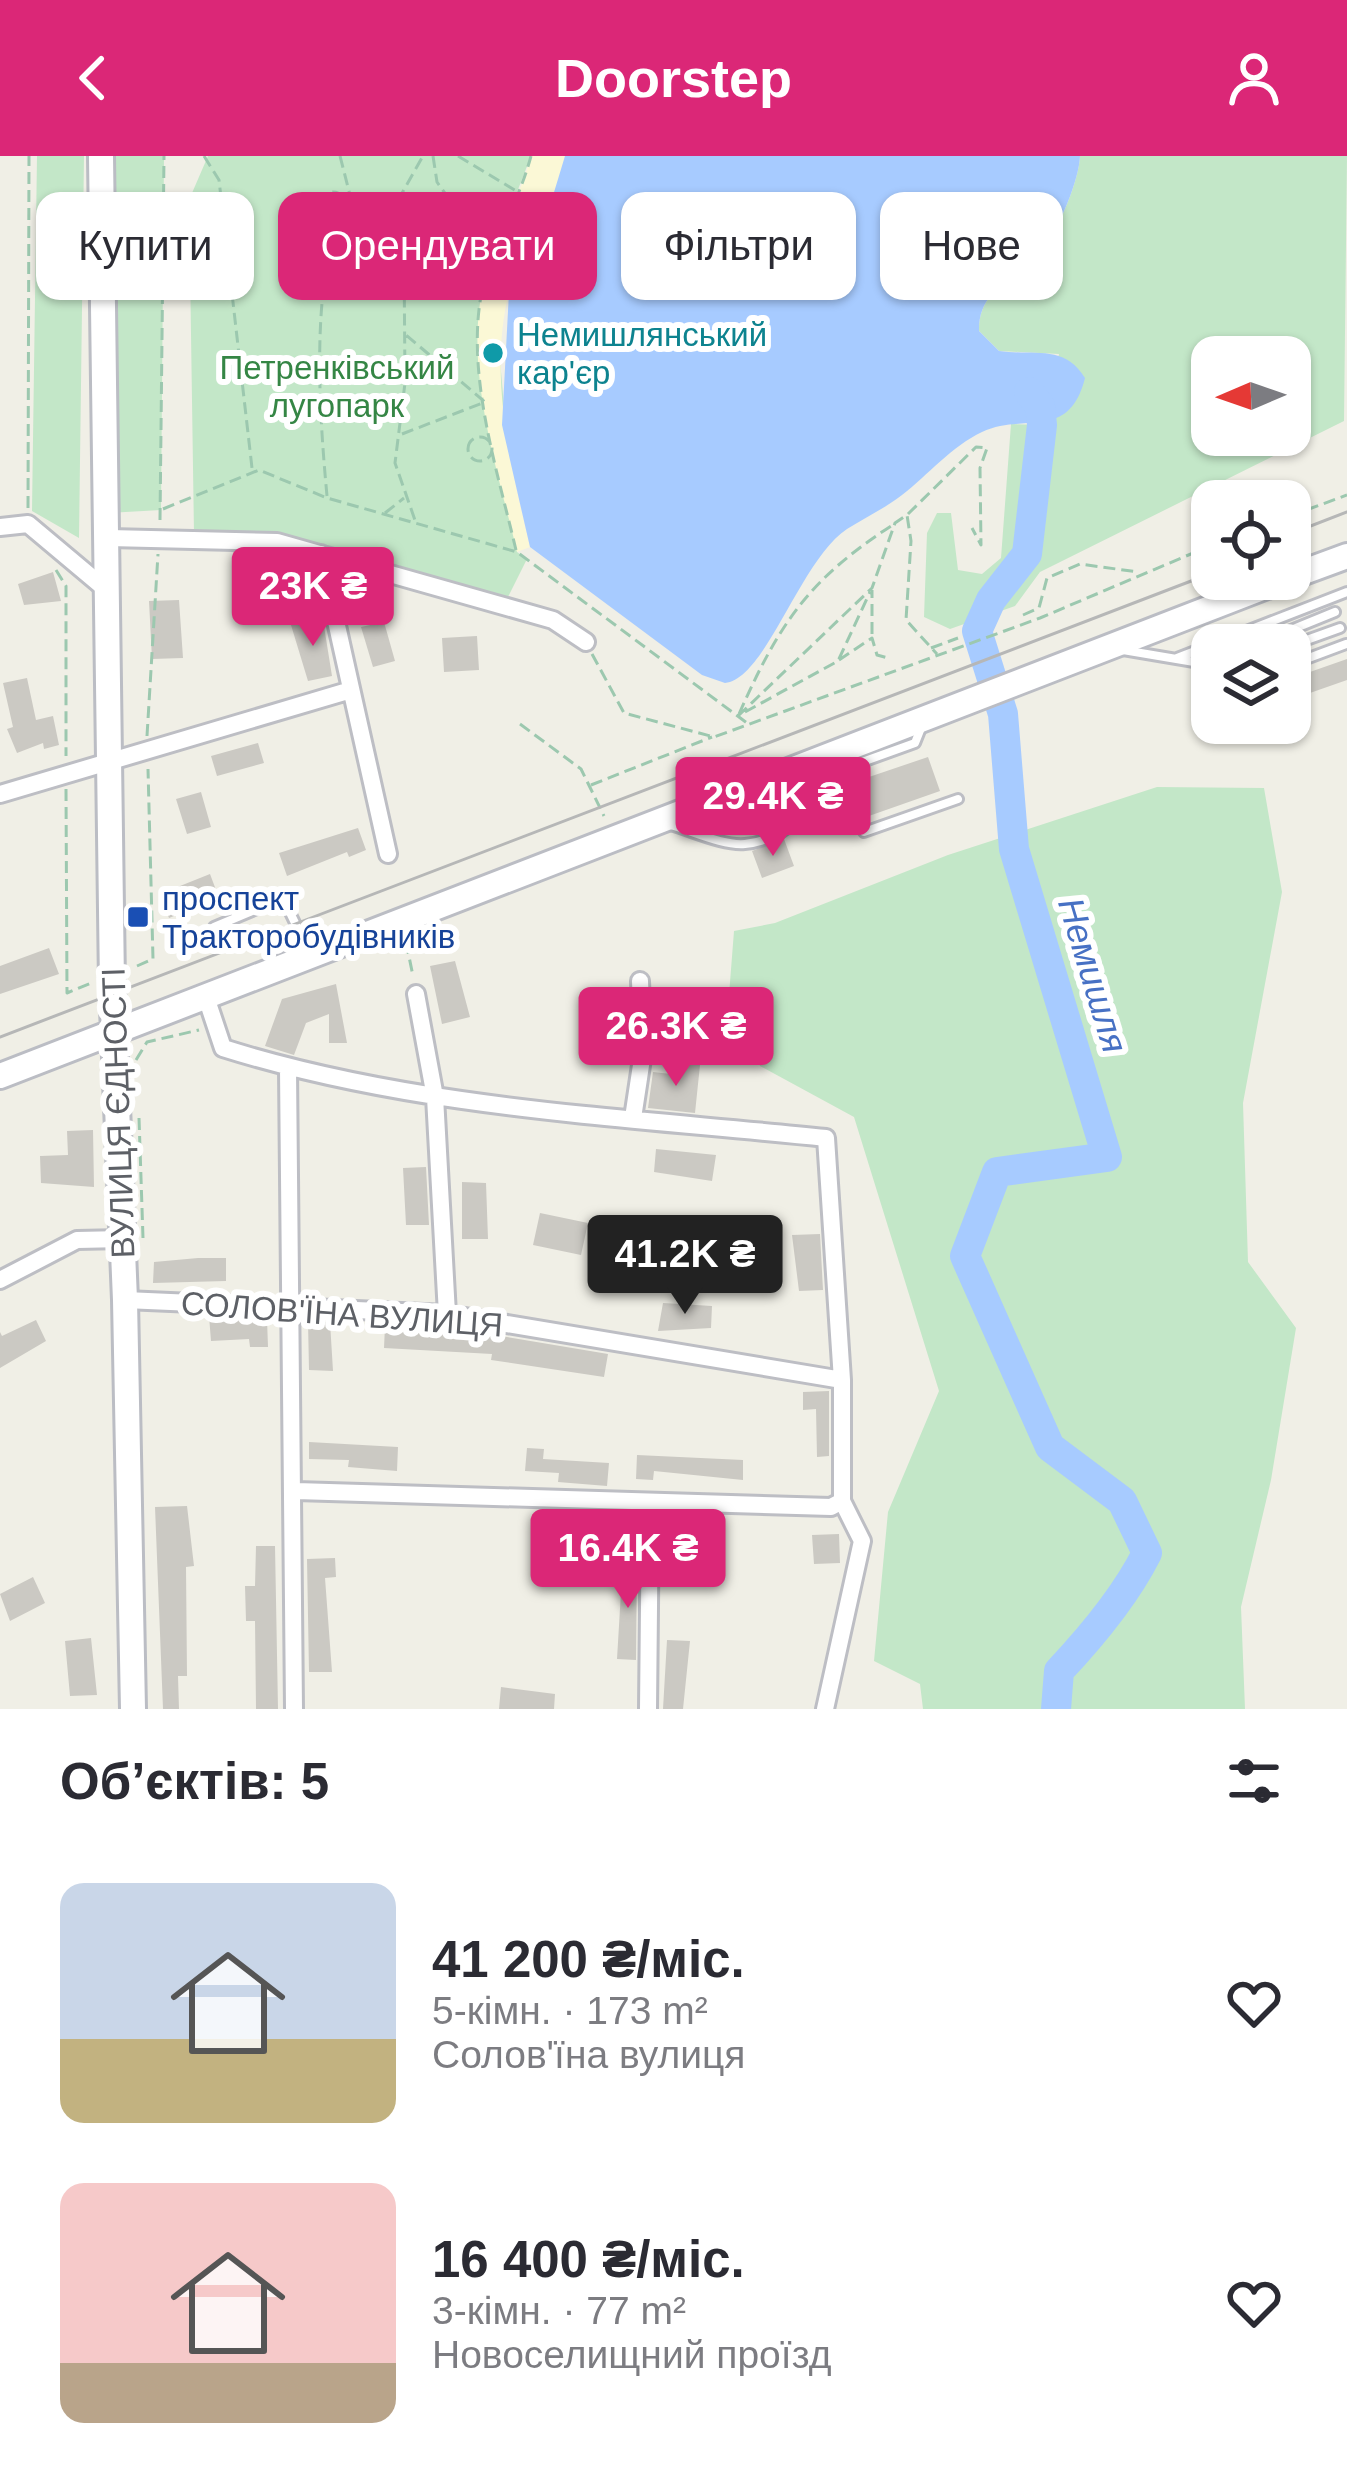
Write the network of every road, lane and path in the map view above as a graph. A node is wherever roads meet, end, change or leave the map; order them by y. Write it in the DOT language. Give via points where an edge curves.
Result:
graph roads {
  1 [pos="29,156"];
  2 [pos="100,156"];
  3 [pos="164,156"];
  4 [pos="204,156"];
  5 [pos="340,156"];
  6 [pos="422,156"];
  7 [pos="433,156"];
  8 [pos="458,156"];
  9 [pos="531,156"];
  10 [pos="349,192"];
  11 [pos="402,192"];
  12 [pos="444,192"];
  13 [pos="517,192"];
  14 [pos="519,192"];
  15 [pos="325,300"];
  16 [pos="405,300"];
  17 [pos="484,300"];
  18 [pos="405,334"];
  19 [pos="485,402"];
  20 [pos="398,436"];
  21 [pos="492,445"];
  22 [pos="253,470"];
  23 [pos="1347,495"];
  24 [pos="327,498"];
  25 [pos="404,498"];
  26 [pos="1311,508"];
  27 [pos="161,510"];
  28 [pos="383,514"];
  29 [pos="907,515"];
  30 [pos="895,523"];
  31 [pos="28,524"];
  32 [pos="417,524"];
  33 [pos="0,527"];
  34 [pos="972,528"];
  35 [pos="109,538"];
  36 [pos="160,539"];
  37 [pos="517,552"];
  38 [pos="1191,553"];
  39 [pos="321,554"];
  40 [pos="1347,556"];
  41 [pos="50,561"];
  42 [pos="1311,569"];
  43 [pos="1141,572"];
  44 [pos="872,588"];
  45 [pos="109,592"];
  46 [pos="1347,592"];
  47 [pos="1229,600"];
  48 [pos="1335,612"];
  49 [pos="1023,615"];
  50 [pos="1306,624"];
  51 [pos="1340,628"];
  52 [pos="872,638"];
  53 [pos="958,638"];
  54 [pos="1311,638"];
  55 [pos="586,642"];
  56 [pos="1346,644"];
  57 [pos="1104,647"];
  58 [pos="930,649"];
  59 [pos="938,656"];
  60 [pos="1311,656"];
  61 [pos="888,658"];
  62 [pos="1177,658"];
  63 [pos="838,661"];
  64 [pos="1191,661"];
  65 [pos="352,690"];
  66 [pos="738,716"];
  67 [pos="520,724"];
  68 [pos="749,724"];
  69 [pos="714,737"];
  70 [pos="110,765"];
  71 [pos="830,766"];
  72 [pos="66,777"];
  73 [pos="591,785"];
  74 [pos="0,794"];
  75 [pos="958,799"];
  76 [pos="604,816"];
  77 [pos="652,820"];
  78 [pos="388,854"];
  79 [pos="214,927"];
  80 [pos="406,942"];
  81 [pos="310,956"];
  82 [pos="412,974"];
  83 [pos="94,981"];
  84 [pos="640,981"];
  85 [pos="416,994"];
  86 [pos="206,997"];
  87 [pos="216,1028"];
  88 [pos="115,1032"];
  89 [pos="288,1069"];
  90 [pos="0,1076"];
  91 [pos="137,1080"];
  92 [pos="435,1097"];
  93 [pos="138,1102"];
  94 [pos="633,1118"];
  95 [pos="123,1239"];
  96 [pos="0,1280"];
  97 [pos="125,1300"];
  98 [pos="292,1306"];
  99 [pos="447,1314"];
  100 [pos="842,1380"];
  101 [pos="296,1491"];
  102 [pos="842,1501"];
  103 [pos="650,1504"];
  104 [pos="133,1709"];
  105 [pos="294,1709"];
  106 [pos="648,1709"];
  107 [pos="825,1709"];
  1 -- 31 [label="path"];
  2 -- 35 [label="main road, ВУЛИЦЯ ЄДНОСТІ"];
  3 -- 27 [label="path"];
  4 -- 22 [label="path" via="218,181"];
  5 -- 10 [label="path"];
  6 -- 11 [label="path"];
  7 -- 12 [label="path"];
  8 -- 13 [label="path"];
  9 -- 14 [label="path"];
  15 -- 24 [label="path" via="319,377"];
  16 -- 18 [label="path"];
  17 -- 19 [label="path"];
  18 -- 19 [label="path"];
  18 -- 20 [label="path"];
  19 -- 20 [label="path"];
  19 -- 21 [label="path"];
  20 -- 25 [label="path"];
  21 -- 21 [label="path" via="476,437 469,453 482,460"];
  21 -- 37 [label="path"];
  22 -- 24 [label="path"];
  22 -- 27 [label="path"];
  23 -- 26 [label="path"];
  24 -- 28 [label="path"];
  25 -- 28 [label="path"];
  25 -- 32 [label="path"];
  27 -- 36 [label="path"];
  28 -- 32 [label="path"];
  29 -- 30 [label="path"];
  29 -- 34 [label="path" via="976,447 987,448 981,545"];
  29 -- 58 [label="path" via="906,620"];
  30 -- 44 [label="path"];
  30 -- 66 [label="path" via="817,579 768,651"];
  31 -- 33 [label="street"];
  31 -- 45 [label="street"];
  32 -- 37 [label="path"];
  35 -- 36 [label="street"];
  35 -- 45 [label="main road, ВУЛИЦЯ ЄДНОСТІ"];
  36 -- 39 [label="street" via="277,542"];
  37 -- 66 [label="path"];
  38 -- 43 [label="path"];
  39 -- 55 [label="street" via="554,620"];
  39 -- 65 [label="street"];
  40 -- 42 [label="main road"];
  41 -- 72 [label="path" via="66,586"];
  43 -- 49 [label="path" via="1080,565 1047,578 1039,608"];
  43 -- 59 [label="path"];
  44 -- 52 [label="path"];
  44 -- 63 [label="path"];
  44 -- 66 [label="path"];
  45 -- 70 [label="main road, ВУЛИЦЯ ЄДНОСТІ"];
  46 -- 62 [label="lane"];
  47 -- 57 [label="main road"];
  48 -- 50 [label="lane"];
  51 -- 54 [label="lane"];
  52 -- 61 [label="path"];
  52 -- 63 [label="path"];
  53 -- 58 [label="path"];
  55 -- 69 [label="path" via="624,713"];
  56 -- 60 [label="lane"];
  57 -- 62 [label="lane"];
  57 -- 71 [label="main road" via="920,718"];
  58 -- 59 [label="path"];
  59 -- 68 [label="path"];
  62 -- 64 [label="lane"];
  63 -- 66 [label="path"];
  65 -- 70 [label="street"];
  65 -- 78 [label="street"];
  66 -- 68 [label="path"];
  67 -- 73 [label="path" via="566,753"];
  68 -- 69 [label="path"];
  69 -- 73 [label="path"];
  70 -- 72 [label="street"];
  70 -- 88 [label="main road, ВУЛИЦЯ ЄДНОСТІ"];
  71 -- 75 [label="lane" via="864,832"];
  71 -- 77 [label="main road"];
  71 -- 77 [label="lane" via="797,824 744,844"];
  72 -- 74 [label="street"];
  72 -- 83 [label="path" via="67,993"];
  73 -- 76 [label="path"];
  77 -- 81 [label="main road"];
  79 -- 81 [label="lane" via="283,898"];
  80 -- 82 [label="path"];
  81 -- 86 [label="main road"];
  84 -- 94 [label="street" via="643,1052"];
  85 -- 92 [label="street"];
  86 -- 87 [label="street"];
  86 -- 88 [label="main road"];
  87 -- 89 [label="street" via="223,1048"];
  87 -- 91 [label="path" via="147,1042 136,1058"];
  88 -- 90 [label="main road"];
  88 -- 95 [label="main road, ВУЛИЦЯ ЄДНОСТІ"];
  89 -- 92 [label="street"];
  89 -- 98 [label="street"];
  92 -- 94 [label="street"];
  92 -- 99 [label="street"];
  93 -- 95 [label="path" via="145,1238"];
  94 -- 100 [label="street" via="826,1138"];
  95 -- 96 [label="street" via="77,1240"];
  95 -- 97 [label="main road, ВУЛИЦЯ ЄДНОСТІ"];
  97 -- 98 [label="street, СОЛОВ'ЇНА ВУЛИЦЯ"];
  97 -- 104 [label="main road, ВУЛИЦЯ ЄДНОСТІ"];
  98 -- 99 [label="street, СОЛОВ'ЇНА ВУЛИЦЯ"];
  98 -- 101 [label="street"];
  99 -- 100 [label="street, СОЛОВ'ЇНА ВУЛИЦЯ"];
  100 -- 102 [label="street"];
  101 -- 103 [label="street"];
  101 -- 105 [label="street"];
  102 -- 103 [label="street"];
  102 -- 107 [label="street" via="862,1541"];
  103 -- 106 [label="street"];
}
